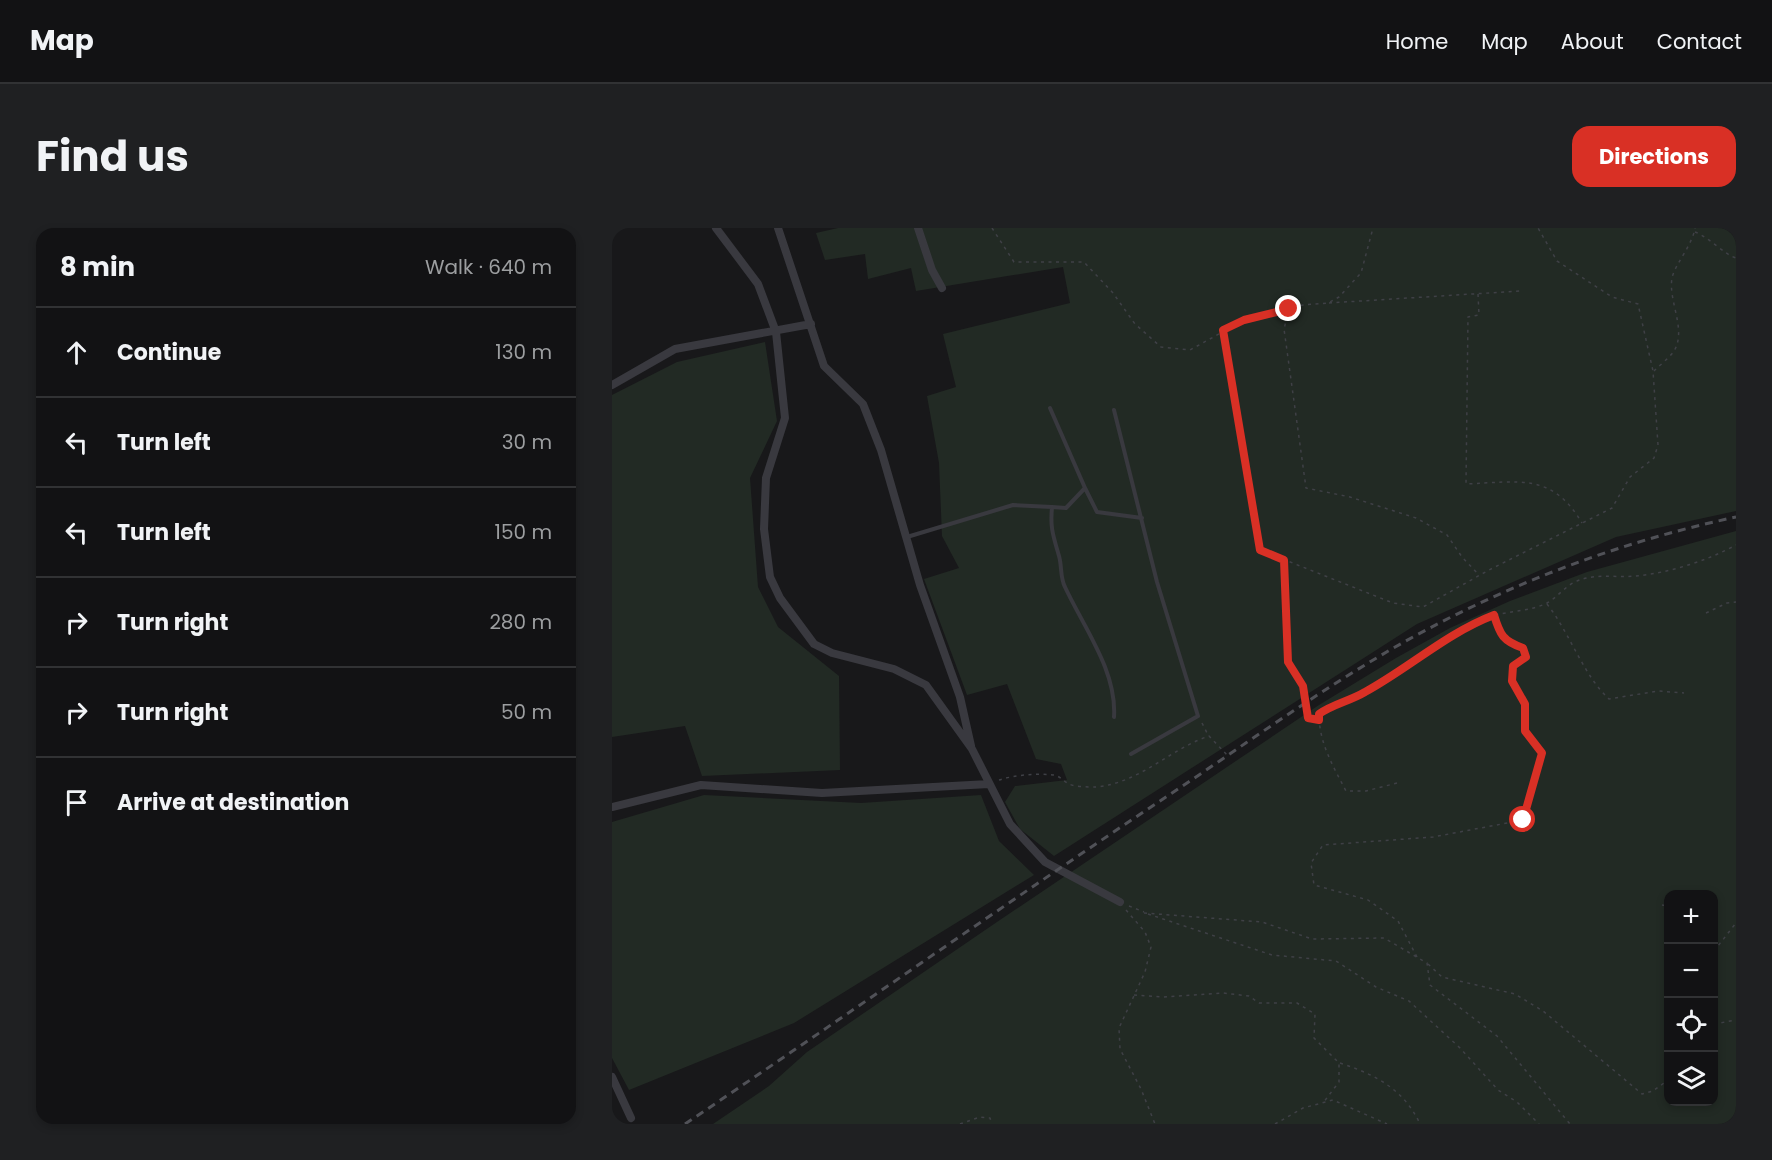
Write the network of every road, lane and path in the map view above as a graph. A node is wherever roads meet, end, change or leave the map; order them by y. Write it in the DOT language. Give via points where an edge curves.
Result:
graph roads {
  1 [pos="716,228"];
  2 [pos="778,228"];
  3 [pos="918,228"];
  4 [pos="992,228"];
  5 [pos="1373,228"];
  6 [pos="1538,228"];
  7 [pos="1695,228"];
  8 [pos="1695,232"];
  9 [pos="1736,258"];
  10 [pos="942,288"];
  11 [pos="1520,291"];
  12 [pos="1478,294"];
  13 [pos="1328,303"];
  14 [pos="1289,309"];
  15 [pos="811,324"];
  16 [pos="1223,330"];
  17 [pos="776,332"];
  18 [pos="1653,371"];
  19 [pos="612,385"];
  20 [pos="1050,408"];
  21 [pos="1114,410"];
  22 [pos="1085,488"];
  23 [pos="1052,507"];
  24 [pos="1142,518"];
  25 [pos="1583,524"];
  26 [pos="907,538"];
  27 [pos="1736,545"];
  28 [pos="1284,560"];
  29 [pos="1480,575"];
  30 [pos="1736,602"];
  31 [pos="1546,603"];
  32 [pos="1706,613"];
  33 [pos="1494,615"];
  34 [pos="1684,693"];
  35 [pos="1198,716"];
  36 [pos="1114,717"];
  37 [pos="1319,720"];
  38 [pos="1209,736"];
  39 [pos="972,749"];
  40 [pos="1131,754"];
  41 [pos="1228,756"];
  42 [pos="1397,783"];
  43 [pos="990,784"];
  44 [pos="612,807"];
  45 [pos="1120,902"];
  46 [pos="1144,913"];
  47 [pos="1736,923"];
  48 [pos="1718,945"];
  49 [pos="1417,957"];
  50 [pos="1427,963"];
  51 [pos="1134,995"];
  52 [pos="1736,1020"];
  53 [pos="1718,1023"];
  54 [pos="1339,1063"];
  55 [pos="612,1077"];
  56 [pos="1664,1083"];
  57 [pos="1323,1103"];
  58 [pos="631,1118"];
  59 [pos="960,1124"];
  60 [pos="992,1124"];
  61 [pos="1155,1124"];
  62 [pos="1275,1124"];
  63 [pos="1387,1124"];
  64 [pos="1420,1124"];
  65 [pos="1539,1124"];
  66 [pos="1570,1124"];
  1 -- 17 [label="street" via="758,284"];
  2 -- 15 [label="street"];
  3 -- 10 [label="street"];
  4 -- 16 [label="path" via="1014,262 1084,262 1135,324 1161,347 1190,350"];
  5 -- 13 [label="path" via="1361,273"];
  6 -- 18 [label="path" via="1557,261 1612,297 1638,304"];
  7 -- 8 [label="path"];
  8 -- 9 [label="path" via="1709,237"];
  8 -- 18 [label="path" via="1673,275 1671,288 1678,333 1674,351"];
  11 -- 12 [label="path"];
  12 -- 13 [label="path"];
  12 -- 25 [label="path" via="1479,315 1468,317 1466,484 1544,485 1571,504"];
  13 -- 14 [label="path"];
  14 -- 16 [label="path" via="1244,320"];
  14 -- 29 [label="path" via="1284,329 1306,488 1416,518 1447,535"];
  15 -- 17 [label="street"];
  15 -- 26 [label="street" via="824,366 864,404"];
  16 -- 28 [label="path" via="1260,550"];
  17 -- 19 [label="street" via="675,349"];
  17 -- 39 [label="street" via="785,418 766,478 764,529 770,577 780,598 814,644 832,653 894,669 926,685"];
  18 -- 25 [label="path" via="1658,445 1654,458 1630,477 1612,508"];
  20 -- 22 [label="lane"];
  21 -- 24 [label="lane"];
  22 -- 23 [label="lane" via="1066,508"];
  22 -- 24 [label="lane" via="1097,512"];
  23 -- 26 [label="lane" via="1012,505"];
  23 -- 36 [label="lane" via="1050,528 1060,558 1063,585 1113,684"];
  24 -- 35 [label="lane"];
  25 -- 29 [label="path"];
  26 -- 39 [label="street" via="960,697"];
  27 -- 31 [label="path" via="1670,569 1576,581"];
  28 -- 29 [label="path" via="1393,603 1423,607"];
  28 -- 37 [label="path" via="1288,662 1303,686 1308,718"];
  30 -- 32 [label="path"];
  31 -- 33 [label="path"];
  31 -- 34 [label="path" via="1560,620 1596,687 1609,699 1658,691"];
  33 -- 37 [label="path" via="1447,638 1364,693 1329,707 1319,714"];
  33 -- 49 [label="path" via="1499,634 1506,642 1523,648 1526,657 1513,666 1512,681 1525,704 1525,731 1542,753 1523,820 1433,837 1323,845 1311,863 1314,885 1368,900 1398,921"];
  35 -- 38 [label="path"];
  35 -- 40 [label="lane"];
  37 -- 42 [label="path" via="1327,755 1346,791 1366,791"];
  38 -- 41 [label="path"];
  38 -- 43 [label="path" via="1190,742 1154,767 1096,787 1070,785 1055,774 1015,775"];
  39 -- 43 [label="street"];
  43 -- 44 [label="street" via="822,793 701,785"];
  43 -- 45 [label="street" via="1010,824 1045,862"];
  45 -- 46 [label="path"];
  45 -- 51 [label="path" via="1145,932 1151,947"];
  46 -- 49 [label="path" via="1262,922 1312,939 1384,938"];
  46 -- 65 [label="path" via="1272,955 1336,961 1376,987 1409,1000"];
  47 -- 48 [label="path"];
  49 -- 50 [label="path"];
  50 -- 56 [label="path" via="1442,977 1515,994 1534,1005 1642,1094"];
  50 -- 66 [label="path" via="1430,985 1497,1036"];
  51 -- 54 [label="path" via="1223,993 1249,996 1258,1003 1298,1003 1315,1014 1314,1038"];
  51 -- 61 [label="path" via="1119,1028 1120,1049"];
  52 -- 53 [label="path"];
  54 -- 57 [label="path" via="1339,1082"];
  54 -- 64 [label="path" via="1366,1071 1396,1089"];
  55 -- 58 [label="street"];
  57 -- 62 [label="path" via="1303,1108"];
  57 -- 63 [label="path" via="1334,1100"];
  59 -- 60 [label="path" via="980,1117 990,1118"];
}
